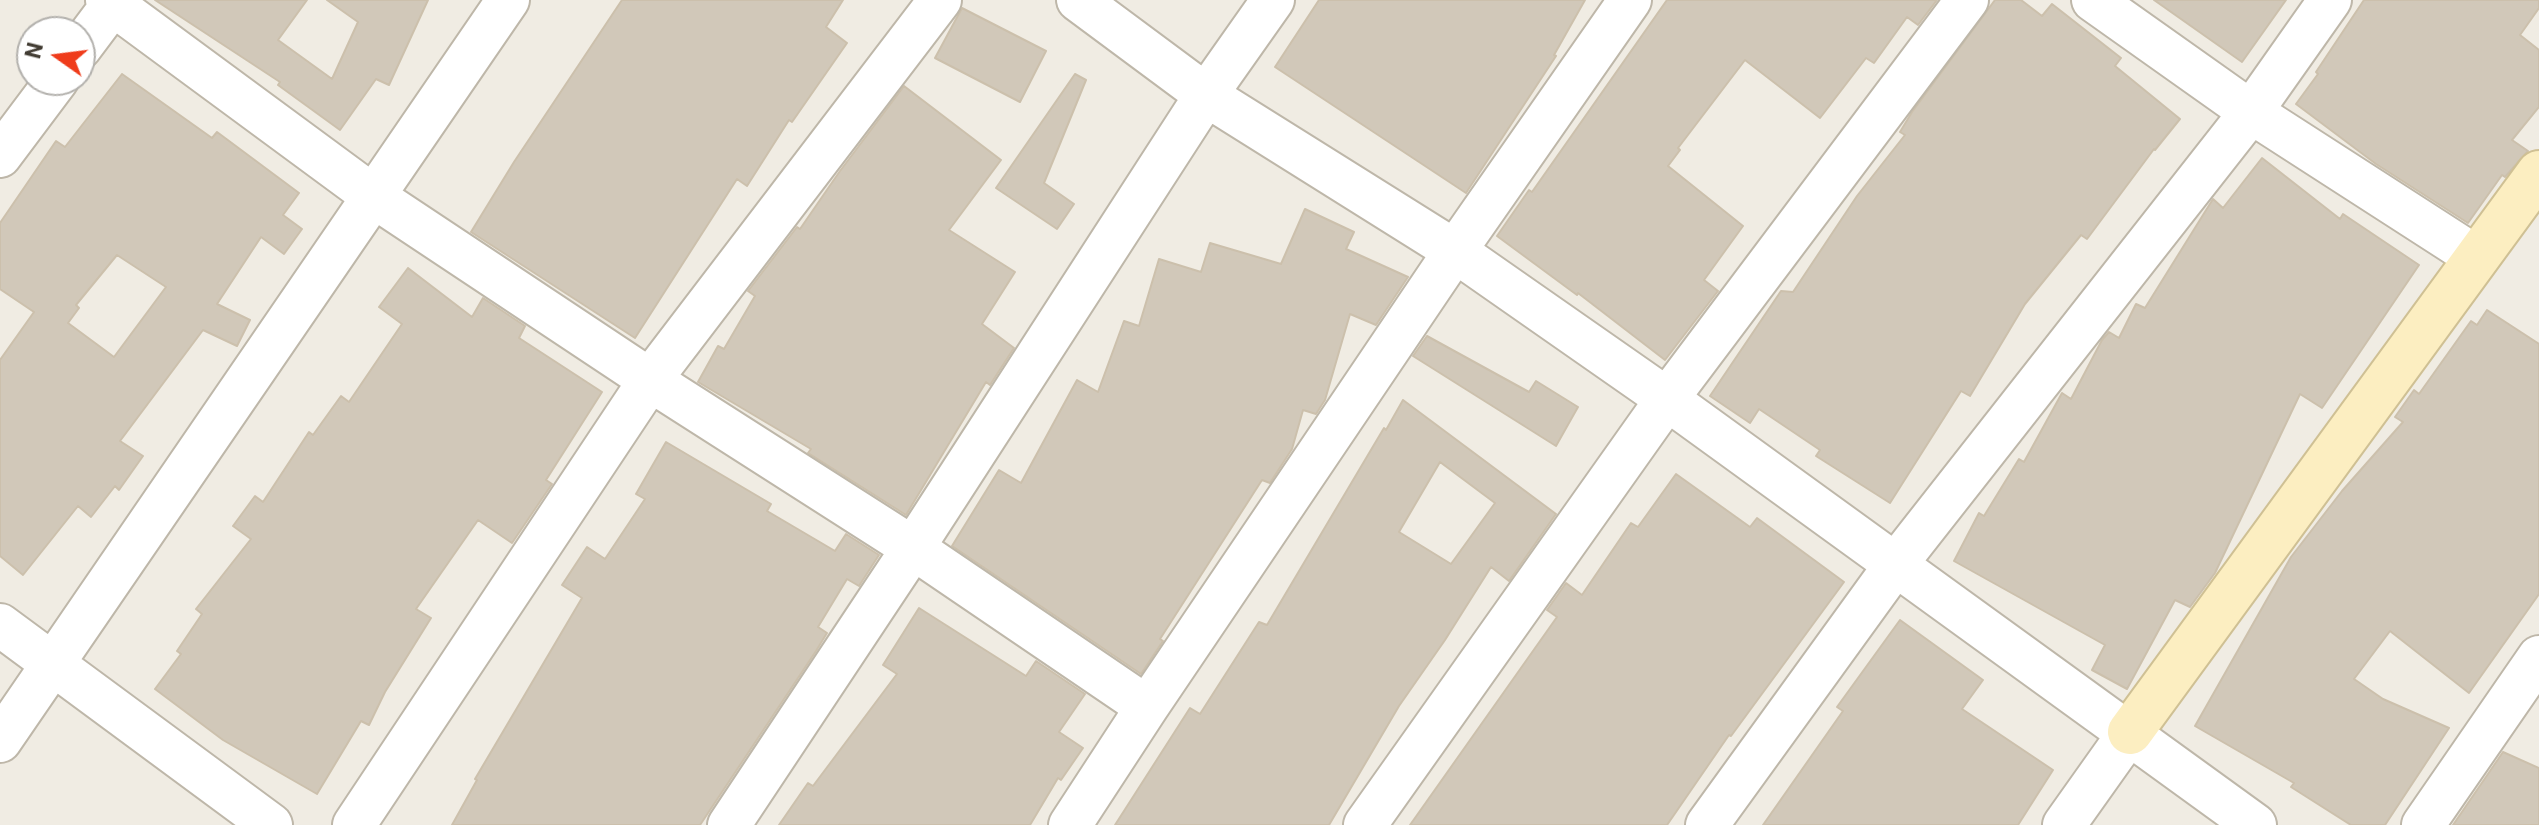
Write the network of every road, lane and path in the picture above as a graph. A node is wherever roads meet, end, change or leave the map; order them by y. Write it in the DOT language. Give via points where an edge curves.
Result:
graph roads {
  1 [pos="508,0"];
  2 [pos="940,0"];
  3 [pos="1078,0"];
  4 [pos="1273,0"];
  5 [pos="1630,0"];
  6 [pos="1967,0"];
  7 [pos="2093,0"];
  8 [pos="2330,0"];
  9 [pos="112,1"];
  10 [pos="96,24"];
  11 [pos="1206,95"];
  12 [pos="45,96"];
  13 [pos="2251,112"];
  14 [pos="0,156"];
  15 [pos="2539,173"];
  16 [pos="373,196"];
  17 [pos="1455,251"];
  18 [pos="2476,257"];
  19 [pos="650,380"];
  20 [pos="1667,399"];
  21 [pos="913,548"];
  22 [pos="1896,564"];
  23 [pos="0,625"];
  24 [pos="2539,657"];
  25 [pos="53,665"];
  26 [pos="1147,707"];
  27 [pos="2130,732"];
  28 [pos="0,741"];
  29 [pos="271,825"];
  30 [pos="354,825"];
  31 [pos="729,825"];
  32 [pos="1070,825"];
  33 [pos="1365,825"];
  34 [pos="1707,825"];
  35 [pos="2064,825"];
  36 [pos="2255,825"];
  37 [pos="2423,825"];
  1 -- 16 [label="street"];
  2 -- 19 [label="street"];
  3 -- 11 [label="street"];
  4 -- 11 [label="street"];
  5 -- 17 [label="street"];
  6 -- 20 [label="street"];
  7 -- 13 [label="street"];
  8 -- 13 [label="street"];
  9 -- 10 [label="street"];
  9 -- 16 [label="street"];
  11 -- 17 [label="street"];
  11 -- 21 [label="street"];
  12 -- 14 [label="street"];
  13 -- 18 [label="street"];
  13 -- 22 [label="street"];
  15 -- 18 [label="street"];
  16 -- 19 [label="street"];
  16 -- 25 [label="street"];
  17 -- 20 [label="street"];
  17 -- 26 [label="street"];
  18 -- 27 [label="street"];
  19 -- 21 [label="street"];
  19 -- 30 [label="street"];
  20 -- 22 [label="street"];
  20 -- 33 [label="street"];
  21 -- 26 [label="street"];
  21 -- 31 [label="street"];
  22 -- 27 [label="street"];
  22 -- 34 [label="street"];
  23 -- 25 [label="street"];
  24 -- 37 [label="street"];
  25 -- 28 [label="street"];
  25 -- 29 [label="street"];
  26 -- 32 [label="street"];
  27 -- 35 [label="street"];
  27 -- 36 [label="street"];
}
